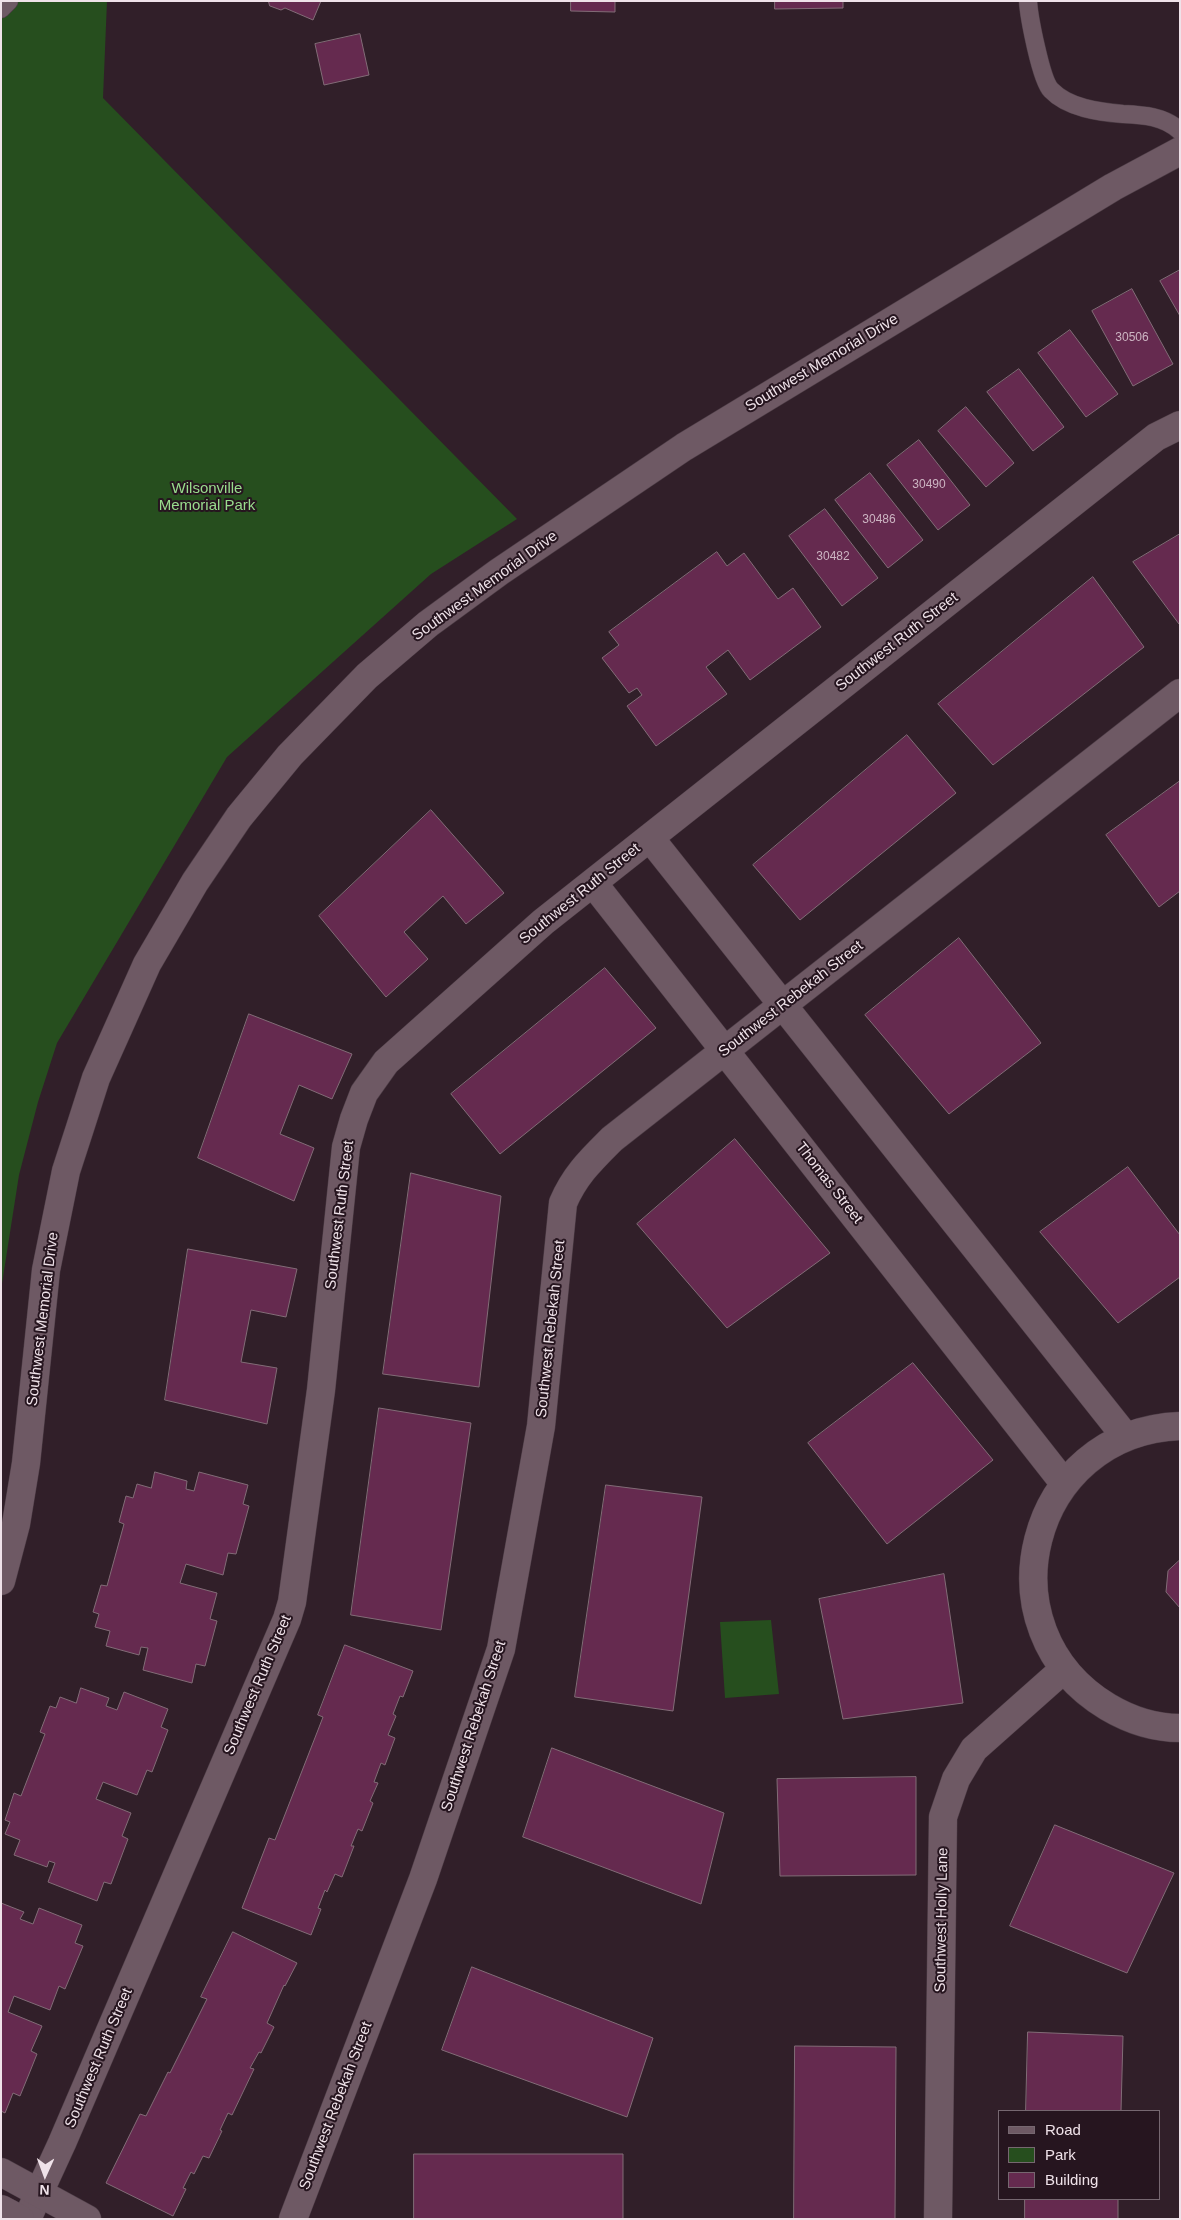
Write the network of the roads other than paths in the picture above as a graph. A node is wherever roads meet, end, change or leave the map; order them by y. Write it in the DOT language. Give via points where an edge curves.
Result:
graph roads {
  1 [pos="9,1"];
  2 [pos="1028,1"];
  3 [pos="1,10"];
  4 [pos="1180,131"];
  5 [pos="1180,151"];
  6 [pos="1180,425"];
  7 [pos="1180,693"];
  8 [pos="650,838"];
  9 [pos="593,883"];
  10 [pos="783,1006"];
  11 [pos="725,1052"];
  12 [pos="1180,1426"];
  13 [pos="1125,1436"];
  14 [pos="1064,1483"];
  15 [pos="1,1581"];
  16 [pos="1064,1669"];
  17 [pos="1180,1728"];
  18 [pos="1,2172"];
  19 [pos="40,2193"];
  20 [pos="1,2209"];
  21 [pos="20,2219"];
  22 [pos="27,2219"];
  23 [pos="88,2219"];
  24 [pos="293,2219"];
  25 [pos="938,2219"];
  1 -- 3 [label="lane"];
  2 -- 4 [label="lane" via="1029,22 1050,89 1072,105 1114,113 1151,115"];
  5 -- 15 [label="street, Southwest Memorial Drive" via="1105,192 684,447 499,572 428,624 367,676 290,755 195,882 147,964 96,1078 66,1171 46,1270 26,1463 16,1524"];
  6 -- 8 [label="street, Southwest Ruth Street" via="1156,437"];
  7 -- 10 [label="street, Southwest Rebekah Street"];
  8 -- 9 [label="street, Southwest Ruth Street"];
  8 -- 10 [label="street"];
  9 -- 11 [label="street, Thomas Street"];
  9 -- 19 [label="street, Southwest Ruth Street" via="543,922 386,1062 364,1092 346,1147 321,1390 292,1602"];
  10 -- 11 [label="street, Southwest Rebekah Street"];
  10 -- 13 [label="street"];
  11 -- 14 [label="street, Thomas Street"];
  11 -- 24 [label="street, Southwest Rebekah Street" via="612,1139 572,1183 563,1203 541,1426 501,1649 423,1878"];
  12 -- 13 [label="street" via="1158,1427"];
  13 -- 14 [label="street" via="1094,1455"];
  14 -- 16 [label="street" via="1044,1518 1034,1553 1033,1586 1039,1620"];
  16 -- 17 [label="street" via="1091,1696 1126,1717 1165,1728"];
  16 -- 25 [label="street, Southwest Holly Lane" via="974,1749 956,1779 943,1817"];
  18 -- 19 [label="street"];
  19 -- 22 [label="street, Southwest Ruth Street"];
  19 -- 23 [label="street"];
  20 -- 21 [label="street"];
}
